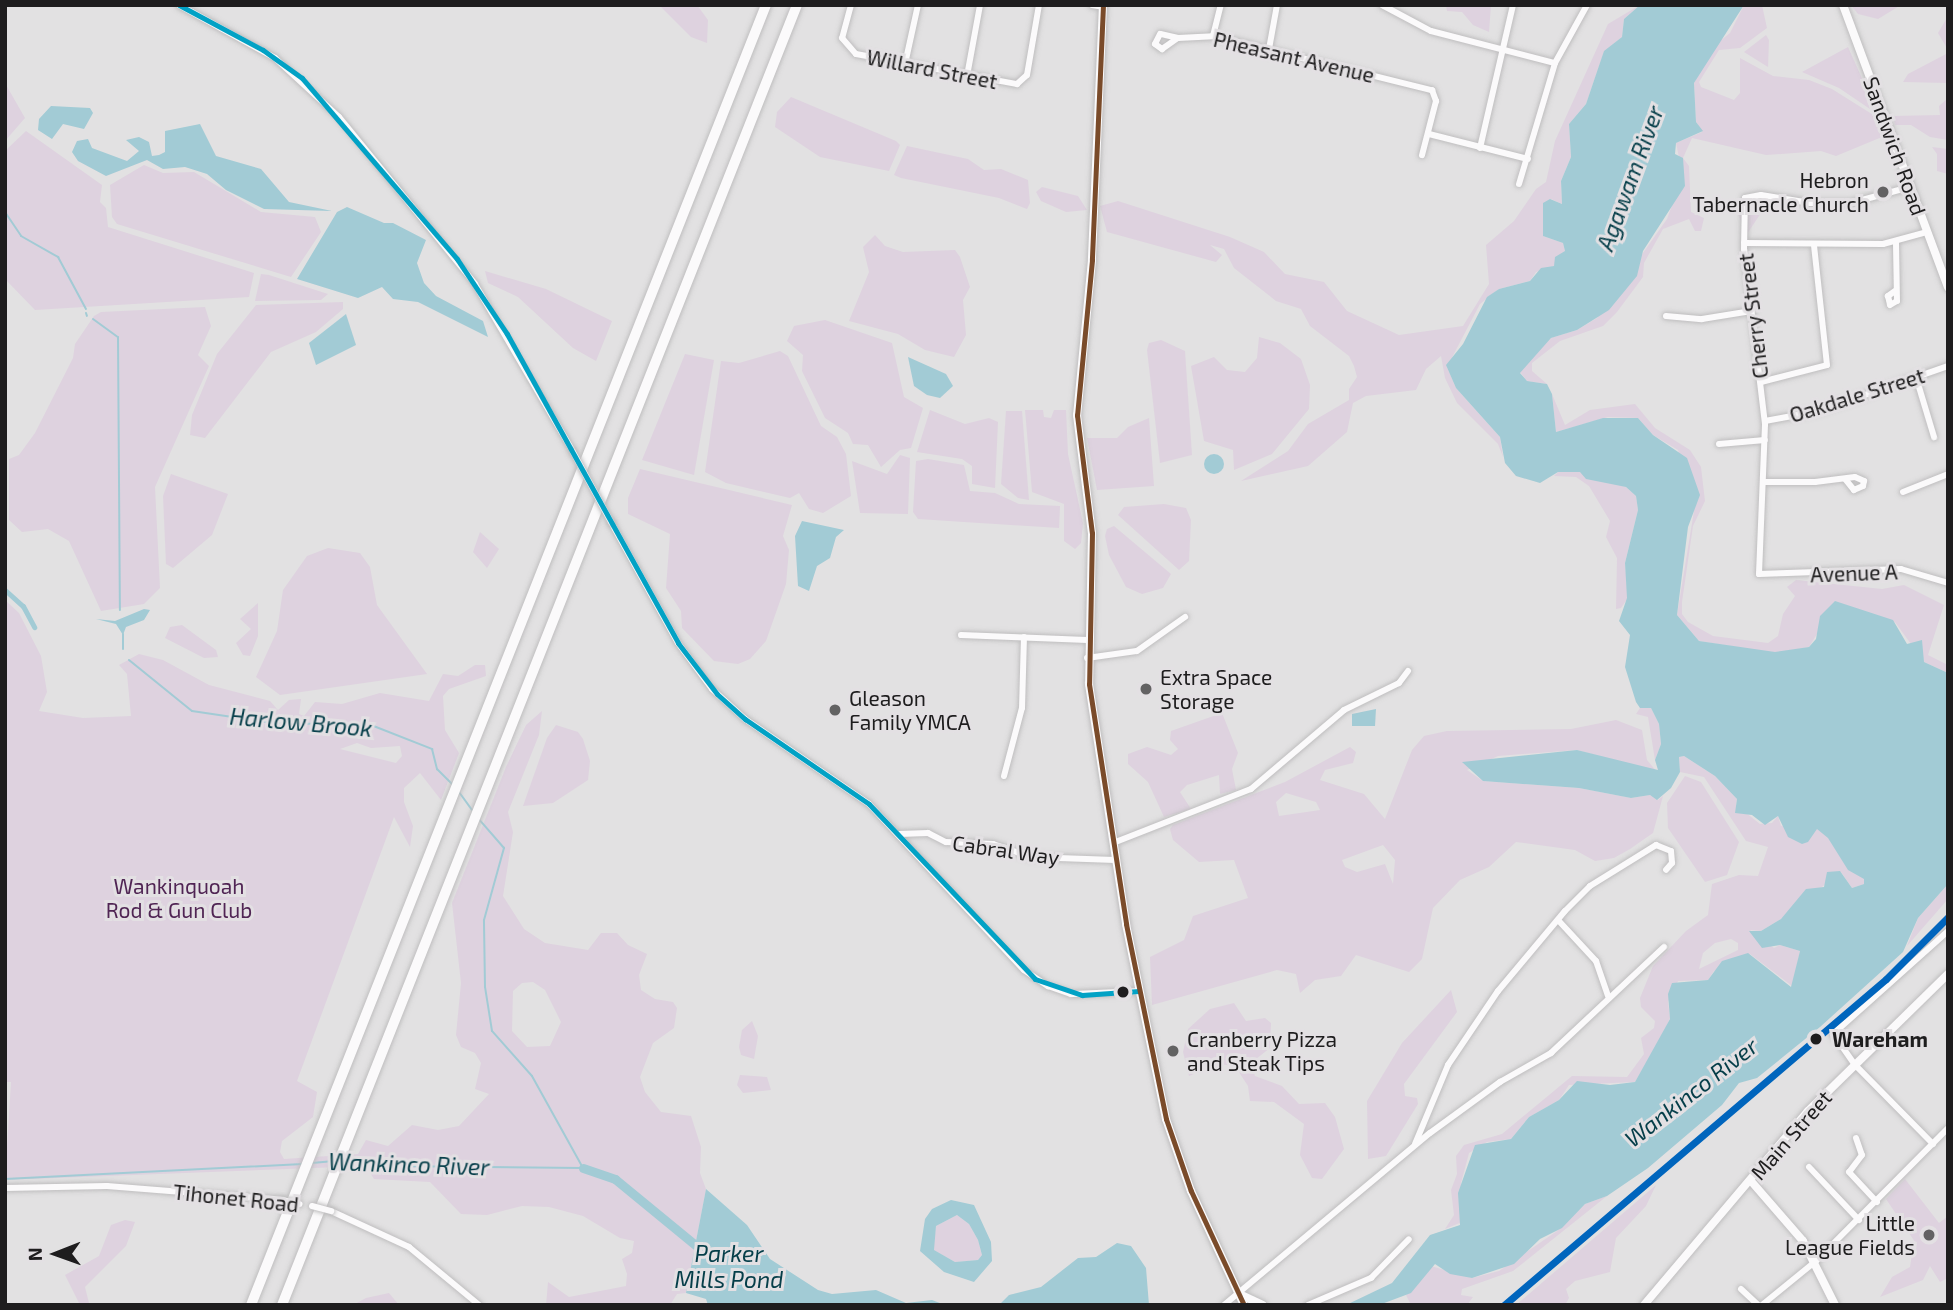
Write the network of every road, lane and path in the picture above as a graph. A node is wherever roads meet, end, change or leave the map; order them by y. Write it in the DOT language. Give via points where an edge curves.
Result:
graph roads {
  1 [pos="179,5"];
  2 [pos="766,5"];
  3 [pos="797,5"];
  4 [pos="851,5"];
  5 [pos="918,5"];
  6 [pos="980,5"];
  7 [pos="1039,5"];
  8 [pos="1092,5"];
  9 [pos="1221,5"];
  10 [pos="1277,5"];
  11 [pos="1382,5"];
  12 [pos="1513,5"];
  13 [pos="1587,5"];
  14 [pos="1843,5"];
  15 [pos="1103,6"];
  16 [pos="1213,36"];
  17 [pos="1178,38"];
  18 [pos="1269,49"];
  19 [pos="1504,50"];
  20 [pos="1555,63"];
  21 [pos="905,64"];
  22 [pos="967,76"];
  23 [pos="1429,134"];
  24 [pos="1480,148"];
  25 [pos="1422,155"];
  26 [pos="1528,159"];
  27 [pos="1519,184"];
  28 [pos="1910,187"];
  29 [pos="1927,232"];
  30 [pos="1896,242"];
  31 [pos="1744,243"];
  32 [pos="1814,246"];
  33 [pos="1945,273"];
  34 [pos="1948,288"];
  35 [pos="1895,291"];
  36 [pos="1751,311"];
  37 [pos="1666,316"];
  38 [pos="1948,366"];
  39 [pos="1916,377"];
  40 [pos="1761,382"];
  41 [pos="1765,421"];
  42 [pos="1934,437"];
  43 [pos="1765,440"];
  44 [pos="1719,444"];
  45 [pos="1948,474"];
  46 [pos="1845,479"];
  47 [pos="1765,482"];
  48 [pos="1903,492"];
  49 [pos="1759,574"];
  50 [pos="1755,582"];
  51 [pos="1948,583"];
  52 [pos="1185,617"];
  53 [pos="961,635"];
  54 [pos="1024,637"];
  55 [pos="1087,640"];
  56 [pos="1087,658"];
  57 [pos="1408,671"];
  58 [pos="1004,776"];
  59 [pos="899,834"];
  60 [pos="1112,843"];
  61 [pos="1115,860"];
  62 [pos="1666,870"];
  63 [pos="1558,920"];
  64 [pos="1948,931"];
  65 [pos="1664,947"];
  66 [pos="1948,974"];
  67 [pos="1139,990"];
  68 [pos="1607,998"];
  69 [pos="1855,1065"];
  70 [pos="1946,1133"];
  71 [pos="1856,1138"];
  72 [pos="1933,1144"];
  73 [pos="1413,1148"];
  74 [pos="1809,1167"];
  75 [pos="1751,1181"];
  76 [pos="5,1188"];
  77 [pos="1877,1202"];
  78 [pos="1859,1220"];
  79 [pos="1409,1239"];
  80 [pos="1816,1261"];
  81 [pos="1741,1289"];
  82 [pos="1239,1294"];
  83 [pos="251,1305"];
  84 [pos="282,1305"];
  85 [pos="479,1305"];
  86 [pos="1224,1305"];
  87 [pos="1244,1305"];
  88 [pos="1263,1305"];
  89 [pos="1308,1305"];
  90 [pos="1644,1305"];
  91 [pos="1760,1305"];
  92 [pos="1835,1305"];
  1 -- 59 [label="street, bridge" via="286,65 339,117 475,284 678,643 713,690 750,723 855,792"];
  2 -- 83 [label="highway"];
  3 -- 84 [label="highway"];
  4 -- 21 [label="street, Willard Street" via="842,32 847,48"];
  5 -- 21 [label="street"];
  6 -- 22 [label="street"];
  7 -- 22 [label="street, Willard Street" via="1023,83"];
  8 -- 15 [label="street"];
  9 -- 16 [label="street"];
  10 -- 18 [label="street"];
  11 -- 19 [label="street" via="1426,29"];
  12 -- 19 [label="street"];
  13 -- 20 [label="street"];
  14 -- 28 [label="main road, Sandwich Road"];
  15 -- 55 [label="main road" via="1092,249 1077,415 1091,529"];
  16 -- 17 [label="street, Pheasant Avenue"];
  16 -- 18 [label="street, Pheasant Avenue"];
  18 -- 23 [label="street, Pheasant Avenue" via="1435,93"];
  19 -- 20 [label="street"];
  19 -- 24 [label="street"];
  20 -- 26 [label="street"];
  21 -- 22 [label="street, Willard Street"];
  23 -- 24 [label="street"];
  23 -- 25 [label="street"];
  24 -- 26 [label="street"];
  26 -- 27 [label="street"];
  28 -- 29 [label="main road, Sandwich Road"];
  28 -- 31 [label="street" via="1851,203 1749,196"];
  29 -- 30 [label="street, Cherry Street"];
  29 -- 33 [label="main road, Sandwich Road"];
  30 -- 32 [label="street, Cherry Street"];
  30 -- 35 [label="street"];
  31 -- 32 [label="street, Cherry Street"];
  31 -- 36 [label="street, Cherry Street"];
  32 -- 40 [label="street" via="1828,363 1822,369"];
  33 -- 34 [label="main road, Sandwich Road"];
  36 -- 37 [label="street" via="1702,319"];
  36 -- 40 [label="street, Cherry Street"];
  38 -- 39 [label="street, Oakdale Street"];
  39 -- 41 [label="street, Oakdale Street" via="1811,413"];
  39 -- 42 [label="street"];
  40 -- 41 [label="street, Cherry Street"];
  41 -- 43 [label="street, Cherry Street"];
  43 -- 44 [label="street"];
  43 -- 47 [label="street, Cherry Street"];
  45 -- 48 [label="street"];
  46 -- 47 [label="street"];
  47 -- 49 [label="street, Cherry Street"];
  49 -- 50 [label="street"];
  49 -- 51 [label="street, Avenue A" via="1900,569"];
  52 -- 56 [label="street" via="1137,651"];
  53 -- 54 [label="street"];
  54 -- 55 [label="street"];
  54 -- 58 [label="street" via="1020,718"];
  55 -- 56 [label="main road"];
  56 -- 60 [label="main road"];
  57 -- 60 [label="street" via="1399,682 1344,710 1251,789"];
  59 -- 61 [label="street, Cabral Way" via="928,833 946,842 993,844 1035,858"];
  59 -- 67 [label="street" via="1035,979 1082,995"];
  60 -- 61 [label="main road"];
  61 -- 67 [label="main road"];
  62 -- 63 [label="street" via="1672,863 1671,851 1663,845 1653,846 1590,886"];
  63 -- 68 [label="street" via="1598,964"];
  63 -- 73 [label="street" via="1498,991 1448,1065"];
  64 -- 69 [label="street" via="1833,1034"];
  65 -- 68 [label="street"];
  66 -- 69 [label="main road, Main Street"];
  67 -- 82 [label="main road" via="1171,1139"];
  68 -- 73 [label="street" via="1545,1057 1493,1086"];
  69 -- 72 [label="street"];
  69 -- 75 [label="main road, Main Street" via="1808,1111"];
  70 -- 72 [label="street"];
  71 -- 77 [label="street" via="1862,1155 1849,1172"];
  72 -- 77 [label="street"];
  73 -- 82 [label="street" via="1255,1275"];
  74 -- 78 [label="street"];
  75 -- 80 [label="main road"];
  75 -- 90 [label="main road, Main Street"];
  76 -- 85 [label="street, Tihonet Road, bridge" via="107,1186 300,1203 409,1247"];
  77 -- 78 [label="street"];
  78 -- 80 [label="street"];
  79 -- 89 [label="street" via="1371,1278"];
  80 -- 91 [label="street"];
  80 -- 92 [label="main road"];
  81 -- 91 [label="street"];
  82 -- 86 [label="street"];
  82 -- 87 [label="main road"];
  82 -- 88 [label="main road"];
}
